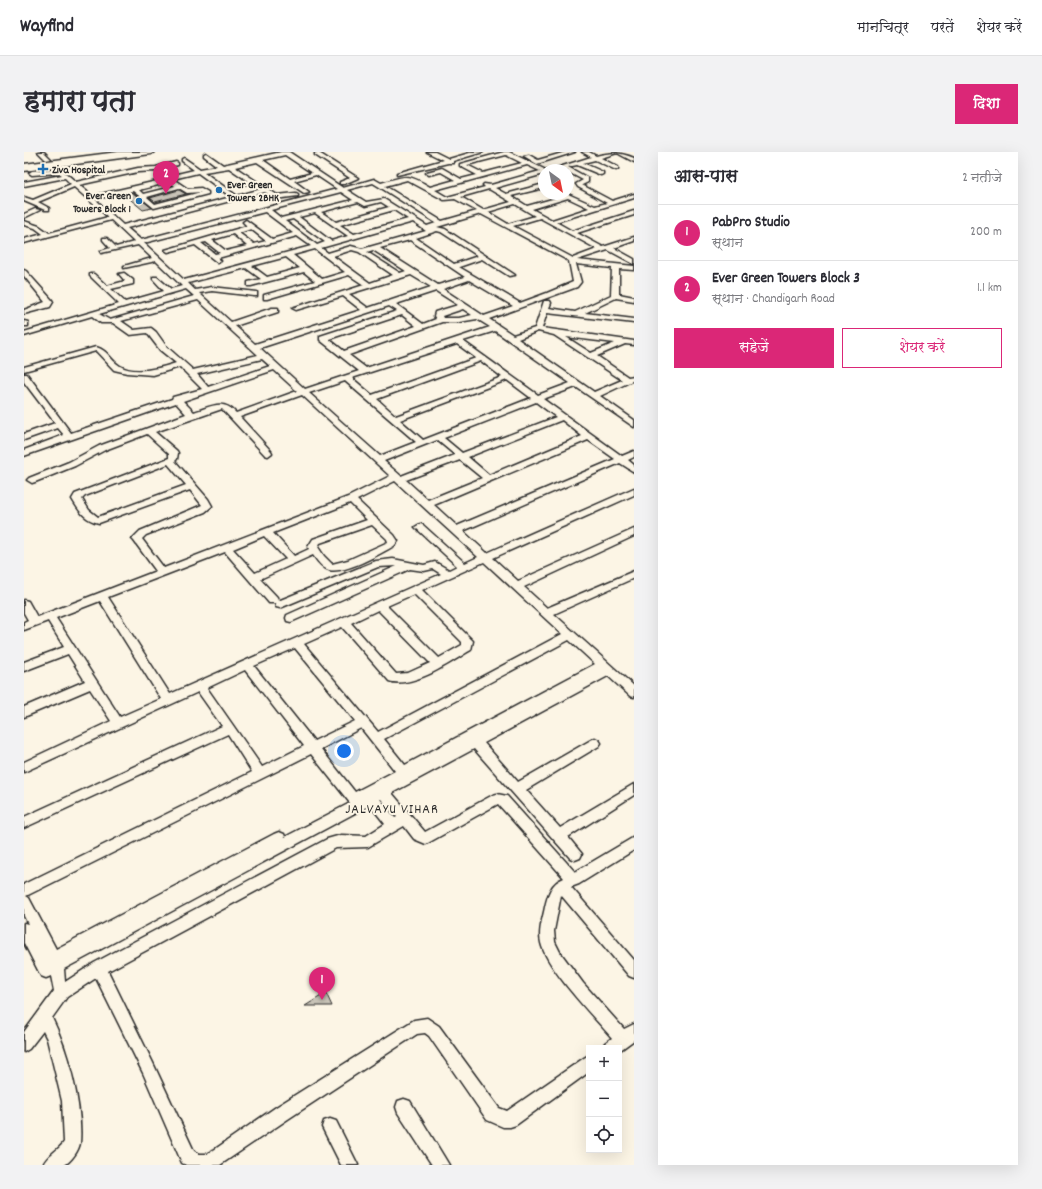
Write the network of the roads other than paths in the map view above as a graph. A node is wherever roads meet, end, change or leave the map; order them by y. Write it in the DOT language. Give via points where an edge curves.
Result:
graph roads {
  1 [pos="95,152"];
  2 [pos="114,152"];
  3 [pos="137,152"];
  4 [pos="151,152"];
  5 [pos="327,152"];
  6 [pos="430,152"];
  7 [pos="456,152"];
  8 [pos="480,152"];
  9 [pos="523,152"];
  10 [pos="572,152"];
  11 [pos="585,152"];
  12 [pos="615,152"];
  13 [pos="619,152"];
  14 [pos="285,153"];
  15 [pos="318,154"];
  16 [pos="206,155"];
  17 [pos="310,156"];
  18 [pos="465,156"];
  19 [pos="596,157"];
  20 [pos="303,158"];
  21 [pos="296,159"];
  22 [pos="40,160"];
  23 [pos="184,160"];
  24 [pos="259,160"];
  25 [pos="634,160"];
  26 [pos="448,161"];
  27 [pos="52,162"];
  28 [pos="538,162"];
  29 [pos="528,163"];
  30 [pos="578,163"];
  31 [pos="176,164"];
  32 [pos="542,164"];
  33 [pos="574,164"];
  34 [pos="24,165"];
  35 [pos="462,165"];
  36 [pos="230,166"];
  37 [pos="221,167"];
  38 [pos="616,168"];
  39 [pos="156,169"];
  40 [pos="538,169"];
  41 [pos="198,171"];
  42 [pos="32,173"];
  43 [pos="64,173"];
  44 [pos="240,173"];
  45 [pos="317,173"];
  46 [pos="574,173"];
  47 [pos="601,173"];
  48 [pos="538,174"];
  49 [pos="482,175"];
  50 [pos="229,176"];
  51 [pos="580,176"];
  52 [pos="473,178"];
  53 [pos="574,178"];
  54 [pos="428,180"];
  55 [pos="253,181"];
  56 [pos="289,181"];
  57 [pos="374,181"];
  58 [pos="461,181"];
  59 [pos="434,183"];
  60 [pos="24,184"];
  61 [pos="76,184"];
  62 [pos="238,185"];
  63 [pos="334,185"];
  64 [pos="181,186"];
  65 [pos="380,186"];
  66 [pos="440,187"];
  67 [pos="489,187"];
  68 [pos="320,188"];
  69 [pos="538,188"];
  70 [pos="134,189"];
  71 [pos="586,189"];
  72 [pos="266,190"];
  73 [pos="313,190"];
  74 [pos="342,190"];
  75 [pos="430,190"];
  76 [pos="306,192"];
  77 [pos="396,195"];
  78 [pos="142,196"];
  79 [pos="274,196"];
  80 [pos="505,196"];
  81 [pos="634,196"];
  82 [pos="456,197"];
  83 [pos="91,198"];
  84 [pos="236,198"];
  85 [pos="267,198"];
  86 [pos="24,199"];
  87 [pos="446,199"];
  88 [pos="574,199"];
  89 [pos="623,199"];
  90 [pos="359,200"];
  91 [pos="382,200"];
  92 [pos="551,200"];
  93 [pos="33,202"];
  94 [pos="516,202"];
  95 [pos="245,203"];
  96 [pos="612,203"];
  97 [pos="394,208"];
  98 [pos="527,208"];
  99 [pos="594,208"];
  100 [pos="47,209"];
  101 [pos="36,210"];
  102 [pos="266,210"];
  103 [pos="214,211"];
  104 [pos="316,211"];
  105 [pos="482,212"];
  106 [pos="634,213"];
  107 [pos="473,215"];
  108 [pos="24,216"];
  109 [pos="540,216"];
  110 [pos="624,216"];
  111 [pos="239,217"];
  112 [pos="294,217"];
  113 [pos="113,218"];
  114 [pos="281,220"];
  115 [pos="413,220"];
  116 [pos="24,222"];
  117 [pos="66,222"];
  118 [pos="551,222"];
  119 [pos="634,222"];
  120 [pos="335,224"];
  121 [pos="442,224"];
  122 [pos="122,226"];
  123 [pos="506,226"];
  124 [pos="252,227"];
  125 [pos="72,229"];
  126 [pos="429,229"];
  127 [pos="234,232"];
  128 [pos="24,233"];
  129 [pos="571,233"];
  130 [pos="299,234"];
  131 [pos="48,235"];
  132 [pos="353,237"];
  133 [pos="411,238"];
  134 [pos="33,239"];
  135 [pos="105,239"];
  136 [pos="207,239"];
  137 [pos="634,239"];
  138 [pos="24,241"];
  139 [pos="196,242"];
  140 [pos="271,242"];
  141 [pos="139,243"];
  142 [pos="330,243"];
  143 [pos="253,246"];
  144 [pos="316,247"];
  145 [pos="202,248"];
  146 [pos="374,248"];
  147 [pos="604,248"];
  148 [pos="115,249"];
  149 [pos="168,250"];
  150 [pos="103,252"];
  151 [pos="360,252"];
  152 [pos="225,254"];
  153 [pos="288,255"];
  154 [pos="327,256"];
  155 [pos="213,257"];
  156 [pos="483,257"];
  157 [pos="158,259"];
  158 [pos="572,261"];
  159 [pos="634,262"];
  160 [pos="247,265"];
  161 [pos="454,266"];
  162 [pos="616,266"];
  163 [pos="126,267"];
  164 [pos="634,268"];
  165 [pos="306,269"];
  166 [pos="229,270"];
  167 [pos="24,272"];
  168 [pos="412,272"];
  169 [pos="350,273"];
  170 [pos="92,274"];
  171 [pos="122,274"];
  172 [pos="511,275"];
  173 [pos="399,276"];
  174 [pos="470,277"];
  175 [pos="155,278"];
  176 [pos="266,280"];
  177 [pos="320,282"];
  178 [pos="185,284"];
  179 [pos="369,285"];
  180 [pos="106,288"];
  181 [pos="438,288"];
  182 [pos="229,290"];
  183 [pos="169,291"];
  184 [pos="344,293"];
  185 [pos="254,294"];
  186 [pos="197,295"];
  187 [pos="550,295"];
  188 [pos="616,296"];
  189 [pos="267,297"];
  190 [pos="634,299"];
  191 [pos="390,303"];
  192 [pos="123,304"];
  193 [pos="464,306"];
  194 [pos="519,306"];
  195 [pos="296,308"];
  196 [pos="275,310"];
  197 [pos="545,310"];
  198 [pos="367,311"];
  199 [pos="24,312"];
  200 [pos="403,312"];
  201 [pos="92,313"];
  202 [pos="576,314"];
  203 [pos="481,318"];
  204 [pos="441,320"];
  205 [pos="115,321"];
  206 [pos="634,321"];
  207 [pos="230,325"];
  208 [pos="422,327"];
  209 [pos="311,328"];
  210 [pos="496,328"];
  211 [pos="538,329"];
  212 [pos="556,333"];
  213 [pos="24,334"];
  214 [pos="323,338"];
  215 [pos="512,338"];
  216 [pos="458,341"];
  217 [pos="624,342"];
  218 [pos="634,343"];
  219 [pos="254,347"];
  220 [pos="343,354"];
  221 [pos="264,356"];
  222 [pos="591,356"];
  223 [pos="482,358"];
  224 [pos="182,364"];
  225 [pos="276,367"];
  226 [pos="24,369"];
  227 [pos="366,372"];
  228 [pos="191,373"];
  229 [pos="24,376"];
  230 [pos="508,377"];
  231 [pos="347,378"];
  232 [pos="631,379"];
  233 [pos="575,384"];
  234 [pos="206,389"];
  235 [pos="303,391"];
  236 [pos="593,396"];
  237 [pos="370,398"];
  238 [pos="537,398"];
  239 [pos="176,399"];
  240 [pos="192,415"];
  241 [pos="234,416"];
  242 [pos="562,417"];
  243 [pos="395,419"];
  244 [pos="633,422"];
  245 [pos="60,424"];
  246 [pos="150,432"];
  247 [pos="69,436"];
  248 [pos="589,436"];
  249 [pos="24,437"];
  250 [pos="438,437"];
  251 [pos="422,443"];
  252 [pos="24,453"];
  253 [pos="268,453"];
  254 [pos="634,454"];
  255 [pos="462,456"];
  256 [pos="621,459"];
  257 [pos="378,460"];
  258 [pos="170,461"];
  259 [pos="634,469"];
  260 [pos="398,479"];
  261 [pos="490,479"];
  262 [pos="32,480"];
  263 [pos="191,486"];
  264 [pos="634,491"];
  265 [pos="351,499"];
  266 [pos="426,505"];
  267 [pos="373,521"];
  268 [pos="420,527"];
  269 [pos="455,531"];
  270 [pos="266,532"];
  271 [pos="634,532"];
  272 [pos="226,547"];
  273 [pos="314,550"];
  274 [pos="484,558"];
  275 [pos="293,560"];
  276 [pos="409,565"];
  277 [pos="464,567"];
  278 [pos="162,572"];
  279 [pos="448,574"];
  280 [pos="634,574"];
  281 [pos="252,578"];
  282 [pos="516,586"];
  283 [pos="415,589"];
  284 [pos="102,596"];
  285 [pos="24,604"];
  286 [pos="379,605"];
  287 [pos="546,613"];
  288 [pos="50,616"];
  289 [pos="292,618"];
  290 [pos="343,621"];
  291 [pos="34,622"];
  292 [pos="24,626"];
  293 [pos="570,635"];
  294 [pos="298,642"];
  295 [pos="71,648"];
  296 [pos="437,664"];
  297 [pos="247,665"];
  298 [pos="24,667"];
  299 [pos="606,668"];
  300 [pos="92,683"];
  301 [pos="200,686"];
  302 [pos="634,694"];
  303 [pos="168,700"];
  304 [pos="24,712"];
  305 [pos="363,722"];
  306 [pos="118,723"];
  307 [pos="230,728"];
  308 [pos="376,738"];
  309 [pos="473,739"];
  310 [pos="595,743"];
  311 [pos="313,747"];
  312 [pos="24,767"];
  313 [pos="402,771"];
  314 [pos="260,774"];
  315 [pos="518,788"];
  316 [pos="634,789"];
  317 [pos="375,792"];
  318 [pos="354,799"];
  319 [pos="400,822"];
  320 [pos="24,823"];
  321 [pos="559,836"];
  322 [pos="634,843"];
  323 [pos="575,854"];
  324 [pos="568,882"];
  325 [pos="24,891"];
  326 [pos="24,902"];
  327 [pos="24,929"];
  328 [pos="43,960"];
  329 [pos="99,968"];
  330 [pos="634,971"];
  331 [pos="60,987"];
  332 [pos="44,1017"];
  333 [pos="628,1035"];
  334 [pos="24,1044"];
  335 [pos="614,1045"];
  336 [pos="586,1065"];
  337 [pos="404,1107"];
  338 [pos="330,1126"];
  339 [pos="51,1165"];
  340 [pos="350,1165"];
  341 [pos="441,1165"];
  1 -- 27 [label="main road"];
  2 -- 27 [label="highway"];
  3 -- 27 [label="highway"];
  4 -- 27 [label="main road"];
  5 -- 15 [label="street"];
  6 -- 26 [label="street"];
  7 -- 18 [label="street"];
  8 -- 18 [label="street"];
  9 -- 28 [label="street"];
  10 -- 28 [label="street"];
  11 -- 19 [label="street"];
  12 -- 19 [label="street"];
  13 -- 25 [label="street"];
  14 -- 21 [label="street"];
  14 -- 24 [label="street"];
  15 -- 17 [label="street"];
  15 -- 63 [label="street" via="356,178"];
  16 -- 37 [label="street"];
  18 -- 26 [label="street"];
  19 -- 30 [label="street"];
  19 -- 38 [label="street" via="597,160"];
  20 -- 21 [label="street"];
  21 -- 45 [label="street"];
  22 -- 27 [label="main road"];
  22 -- 27 [label="street"];
  22 -- 34 [label="highway"];
  23 -- 41 [label="street"];
  24 -- 36 [label="street"];
  24 -- 56 [label="street"];
  26 -- 35 [label="street"];
  26 -- 57 [label="street"];
  27 -- 34 [label="highway"];
  27 -- 43 [label="street"];
  28 -- 32 [label="street"];
  29 -- 35 [label="street" via="507,153"];
  29 -- 40 [label="street"];
  29 -- 49 [label="street"];
  30 -- 33 [label="street"];
  30 -- 47 [label="street"];
  31 -- 39 [label="street"];
  35 -- 49 [label="street"];
  36 -- 37 [label="street"];
  36 -- 44 [label="street"];
  37 -- 41 [label="street"];
  39 -- 41 [label="street" via="172,177"];
  39 -- 61 [label="street" via="138,170 109,179"];
  41 -- 84 [label="street"];
  42 -- 43 [label="street"];
  43 -- 60 [label="street"];
  43 -- 61 [label="street"];
  44 -- 50 [label="street"];
  44 -- 55 [label="street"];
  45 -- 56 [label="street"];
  45 -- 63 [label="street"];
  46 -- 51 [label="street"];
  48 -- 67 [label="street"];
  49 -- 52 [label="street"];
  51 -- 53 [label="street"];
  51 -- 71 [label="street" via="587,180 579,185"];
  52 -- 58 [label="street"];
  52 -- 67 [label="street"];
  54 -- 58 [label="street" via="421,176 442,170"];
  55 -- 62 [label="street"];
  55 -- 72 [label="street"];
  56 -- 76 [label="street"];
  57 -- 65 [label="street"];
  57 -- 74 [label="street"];
  58 -- 66 [label="street"];
  59 -- 66 [label="street"];
  61 -- 83 [label="street"];
  61 -- 93 [label="street"];
  63 -- 68 [label="street"];
  63 -- 74 [label="street"];
  64 -- 70 [label="street" via="171,180"];
  64 -- 78 [label="street"];
  64 -- 78 [label="street" via="187,191 201,190 206,193 154,206"];
  65 -- 75 [label="street" via="410,178"];
  65 -- 77 [label="street"];
  66 -- 75 [label="street"];
  67 -- 80 [label="street"];
  67 -- 82 [label="street"];
  69 -- 80 [label="street"];
  70 -- 78 [label="street"];
  70 -- 83 [label="street"];
  71 -- 89 [label="street"];
  71 -- 96 [label="street"];
  72 -- 79 [label="street"];
  72 -- 84 [label="street"];
  73 -- 76 [label="street"];
  74 -- 90 [label="street"];
  74 -- 102 [label="street"];
  75 -- 87 [label="street"];
  76 -- 79 [label="street" via="284,197"];
  77 -- 91 [label="street"];
  77 -- 121 [label="street"];
  79 -- 85 [label="street"];
  80 -- 94 [label="street"];
  81 -- 89 [label="street"];
  82 -- 87 [label="street"];
  82 -- 105 [label="street"];
  83 -- 113 [label="street"];
  84 -- 122 [label="street"];
  86 -- 93 [label="street"];
  87 -- 107 [label="street"];
  88 -- 99 [label="street"];
  89 -- 96 [label="street"];
  90 -- 91 [label="street" via="367,204"];
  90 -- 104 [label="street"];
  91 -- 97 [label="street"];
  92 -- 98 [label="street"];
  93 -- 100 [label="street"];
  94 -- 98 [label="street"];
  94 -- 105 [label="street"];
  95 -- 103 [label="street"];
  96 -- 99 [label="street"];
  97 -- 115 [label="street"];
  97 -- 120 [label="street"];
  98 -- 109 [label="street"];
  99 -- 118 [label="street"];
  101 -- 108 [label="street"];
  102 -- 111 [label="street"];
  102 -- 114 [label="street"];
  104 -- 112 [label="street"];
  104 -- 120 [label="street"];
  105 -- 107 [label="street"];
  105 -- 123 [label="street"];
  106 -- 110 [label="street"];
  107 -- 121 [label="street"];
  109 -- 118 [label="street"];
  109 -- 123 [label="street"];
  110 -- 119 [label="street"];
  110 -- 129 [label="street"];
  111 -- 124 [label="street"];
  111 -- 141 [label="street" via="222,218"];
  112 -- 114 [label="street"];
  112 -- 142 [label="street"];
  113 -- 122 [label="street"];
  113 -- 125 [label="street"];
  114 -- 130 [label="street"];
  115 -- 126 [label="street"];
  115 -- 132 [label="street"];
  116 -- 131 [label="street" via="38,227"];
  117 -- 125 [label="street"];
  118 -- 129 [label="street"];
  120 -- 132 [label="street"];
  121 -- 126 [label="street"];
  122 -- 141 [label="street"];
  123 -- 158 [label="street"];
  124 -- 127 [label="street"];
  124 -- 140 [label="street"];
  125 -- 131 [label="street"];
  126 -- 133 [label="street"];
  126 -- 156 [label="street" via="443,230"];
  127 -- 136 [label="street"];
  127 -- 143 [label="street"];
  128 -- 134 [label="street"];
  129 -- 147 [label="street"];
  130 -- 140 [label="street"];
  130 -- 144 [label="street"];
  131 -- 134 [label="street"];
  132 -- 142 [label="street"];
  133 -- 146 [label="street"];
  133 -- 161 [label="street"];
  134 -- 138 [label="street"];
  135 -- 148 [label="street"];
  136 -- 139 [label="street"];
  136 -- 152 [label="street"];
  137 -- 147 [label="street"];
  139 -- 145 [label="street"];
  139 -- 149 [label="street"];
  140 -- 143 [label="street"];
  141 -- 148 [label="street"];
  141 -- 157 [label="street"];
  142 -- 144 [label="street"];
  143 -- 152 [label="street"];
  144 -- 153 [label="street"];
  144 -- 154 [label="street"];
  145 -- 155 [label="street"];
  145 -- 157 [label="street"];
  146 -- 151 [label="street"];
  146 -- 168 [label="street"];
  147 -- 158 [label="street"];
  147 -- 159 [label="street"];
  148 -- 150 [label="street"];
  151 -- 154 [label="street" via="351,248"];
  151 -- 173 [label="street"];
  152 -- 155 [label="street"];
  153 -- 160 [label="street" via="276,261"];
  153 -- 165 [label="street"];
  154 -- 169 [label="street"];
  155 -- 166 [label="street"];
  156 -- 161 [label="street"];
  156 -- 172 [label="street"];
  157 -- 163 [label="street"];
  157 -- 178 [label="street"];
  158 -- 162 [label="street"];
  158 -- 187 [label="street" via="577,282"];
  160 -- 166 [label="street"];
  160 -- 176 [label="street"];
  161 -- 174 [label="street"];
  162 -- 164 [label="street"];
  162 -- 188 [label="street"];
  165 -- 176 [label="street" via="288,271"];
  165 -- 177 [label="street"];
  166 -- 178 [label="street"];
  167 -- 199 [label="street" via="49,303"];
  168 -- 173 [label="street"];
  168 -- 181 [label="street"];
  169 -- 177 [label="street"];
  169 -- 179 [label="street"];
  170 -- 180 [label="street"];
  171 -- 180 [label="street" via="130,282"];
  173 -- 179 [label="street"];
  174 -- 181 [label="street"];
  174 -- 194 [label="street"];
  175 -- 183 [label="street"];
  176 -- 182 [label="street"];
  177 -- 189 [label="street"];
  178 -- 183 [label="street"];
  178 -- 186 [label="street"];
  179 -- 184 [label="street"];
  180 -- 192 [label="street"];
  181 -- 191 [label="street"];
  181 -- 193 [label="street"];
  182 -- 185 [label="street"];
  182 -- 186 [label="street" via="208,289"];
  183 -- 192 [label="street"];
  184 -- 195 [label="street"];
  184 -- 198 [label="street"];
  186 -- 205 [label="street"];
  186 -- 207 [label="street"];
  187 -- 194 [label="street"];
  187 -- 197 [label="street"];
  188 -- 190 [label="street"];
  188 -- 202 [label="street"];
  191 -- 198 [label="street"];
  191 -- 200 [label="street"];
  192 -- 201 [label="street"];
  193 -- 203 [label="street"];
  193 -- 204 [label="street" via="438,314"];
  194 -- 203 [label="street"];
  196 -- 207 [label="street"];
  197 -- 202 [label="street"];
  197 -- 211 [label="street"];
  198 -- 209 [label="street"];
  200 -- 208 [label="street"];
  200 -- 214 [label="street"];
  201 -- 205 [label="street" via="104,321"];
  201 -- 213 [label="street"];
  202 -- 206 [label="street"];
  203 -- 204 [label="street"];
  203 -- 210 [label="street"];
  204 -- 208 [label="street"];
  205 -- 224 [label="street" via="133,333 148,330 163,348"];
  207 -- 219 [label="street"];
  208 -- 220 [label="street"];
  209 -- 214 [label="street"];
  209 -- 219 [label="street"];
  210 -- 215 [label="street"];
  210 -- 216 [label="street"];
  211 -- 212 [label="street"];
  211 -- 215 [label="street"];
  212 -- 217 [label="street"];
  212 -- 222 [label="street"];
  214 -- 220 [label="street"];
  215 -- 233 [label="street"];
  216 -- 223 [label="street"];
  216 -- 227 [label="street"];
  217 -- 218 [label="street"];
  217 -- 222 [label="street"];
  219 -- 221 [label="street"];
  220 -- 227 [label="street"];
  221 -- 225 [label="street"];
  221 -- 228 [label="street"];
  222 -- 232 [label="street"];
  223 -- 230 [label="street"];
  223 -- 237 [label="street"];
  224 -- 226 [label="street" via="153,373 127,371 118,368 96,349"];
  224 -- 228 [label="street"];
  225 -- 234 [label="street"];
  225 -- 235 [label="street"];
  227 -- 231 [label="street"];
  228 -- 234 [label="street"];
  229 -- 245 [label="street"];
  230 -- 238 [label="street"];
  230 -- 243 [label="street"];
  231 -- 235 [label="street"];
  231 -- 237 [label="street"];
  232 -- 236 [label="street"];
  233 -- 236 [label="street"];
  233 -- 238 [label="street"];
  234 -- 239 [label="street"];
  235 -- 241 [label="street"];
  235 -- 257 [label="street"];
  236 -- 244 [label="street"];
  237 -- 243 [label="street"];
  238 -- 242 [label="street"];
  238 -- 250 [label="street"];
  239 -- 240 [label="street"];
  239 -- 247 [label="street"];
  240 -- 241 [label="street" via="222,406"];
  240 -- 246 [label="street"];
  241 -- 253 [label="street"];
  242 -- 248 [label="street"];
  242 -- 255 [label="street"];
  243 -- 251 [label="street"];
  245 -- 247 [label="street"];
  245 -- 249 [label="street"];
  246 -- 258 [label="street" via="174,454"];
  246 -- 262 [label="street" via="102,448 72,464"];
  247 -- 252 [label="street"];
  248 -- 256 [label="street"];
  248 -- 261 [label="street"];
  250 -- 251 [label="street"];
  250 -- 255 [label="street"];
  251 -- 257 [label="street"];
  254 -- 256 [label="street"];
  255 -- 260 [label="street"];
  255 -- 261 [label="street"];
  256 -- 259 [label="street"];
  256 -- 269 [label="street"];
  257 -- 260 [label="street"];
  258 -- 263 [label="street"];
  258 -- 263 [label="street" via="82,494 77,499 90,516 99,520"];
  260 -- 265 [label="street"];
  260 -- 266 [label="street"];
  261 -- 266 [label="street"];
  263 -- 278 [label="street" via="207,506 137,539"];
  264 -- 274 [label="street"];
  265 -- 267 [label="street"];
  265 -- 270 [label="street"];
  266 -- 269 [label="street"];
  267 -- 273 [label="street" via="316,541"];
  267 -- 273 [label="street" via="391,537 391,544 339,567 328,566"];
  268 -- 277 [label="street"];
  269 -- 274 [label="street"];
  270 -- 272 [label="street"];
  270 -- 275 [label="street"];
  271 -- 282 [label="street"];
  272 -- 278 [label="street"];
  272 -- 281 [label="street"];
  273 -- 275 [label="street"];
  274 -- 277 [label="street"];
  274 -- 282 [label="street"];
  275 -- 281 [label="street"];
  276 -- 279 [label="street" via="424,568 438,566"];
  276 -- 281 [label="street" via="393,562 376,564 276,602"];
  276 -- 289 [label="street"];
  277 -- 279 [label="street"];
  278 -- 284 [label="street"];
  279 -- 283 [label="street"];
  280 -- 287 [label="street"];
  282 -- 287 [label="street"];
  283 -- 286 [label="street"];
  283 -- 296 [label="street" via="468,641 467,647"];
  284 -- 288 [label="street"];
  284 -- 303 [label="street"];
  285 -- 291 [label="street"];
  286 -- 290 [label="street"];
  286 -- 296 [label="street"];
  287 -- 293 [label="street"];
  288 -- 291 [label="street"];
  288 -- 295 [label="street"];
  290 -- 294 [label="street"];
  290 -- 296 [label="street" via="393,678 403,679"];
  291 -- 292 [label="street"];
  293 -- 299 [label="street"];
  293 -- 308 [label="street"];
  294 -- 297 [label="street"];
  294 -- 305 [label="street"];
  295 -- 298 [label="street"];
  295 -- 300 [label="street"];
  297 -- 301 [label="street"];
  297 -- 311 [label="street"];
  299 -- 302 [label="street"];
  299 -- 309 [label="street"];
  300 -- 304 [label="street"];
  300 -- 306 [label="street"];
  301 -- 303 [label="street"];
  301 -- 307 [label="street"];
  303 -- 306 [label="street"];
  305 -- 308 [label="street"];
  305 -- 311 [label="street"];
  306 -- 312 [label="street"];
  307 -- 314 [label="street"];
  307 -- 320 [label="street"];
  308 -- 313 [label="street"];
  309 -- 313 [label="street"];
  309 -- 315 [label="street"];
  309 -- 317 [label="street"];
  310 -- 315 [label="street"];
  311 -- 314 [label="street"];
  311 -- 318 [label="street"];
  313 -- 317 [label="street"];
  314 -- 325 [label="street"];
  315 -- 321 [label="street"];
  316 -- 321 [label="street"];
  317 -- 318 [label="street"];
  317 -- 319 [label="street"];
  317 -- 328 [label="street"];
  318 -- 328 [label="street"];
  319 -- 324 [label="street" via="426,838 497,799 503,800"];
  319 -- 329 [label="street" via="361,843 332,843"];
  321 -- 323 [label="street"];
  322 -- 324 [label="street"];
  324 -- 330 [label="street"];
  324 -- 333 [label="street" via="554,895 547,931 548,943 578,988"];
  326 -- 328 [label="street"];
  327 -- 328 [label="street"];
  328 -- 331 [label="street"];
  329 -- 331 [label="street"];
  329 -- 336 [label="street" via="188,1157 194,1162 204,1164 212,1162 282,1113 420,1025 427,1025 434,1031 493,1114 505,1120"];
  331 -- 332 [label="street"];
  332 -- 334 [label="street"];
  332 -- 339 [label="street" via="54,1038 70,1101 72,1144 66,1153"];
  333 -- 335 [label="street"];
  337 -- 341 [label="street"];
  338 -- 340 [label="street"];
}
